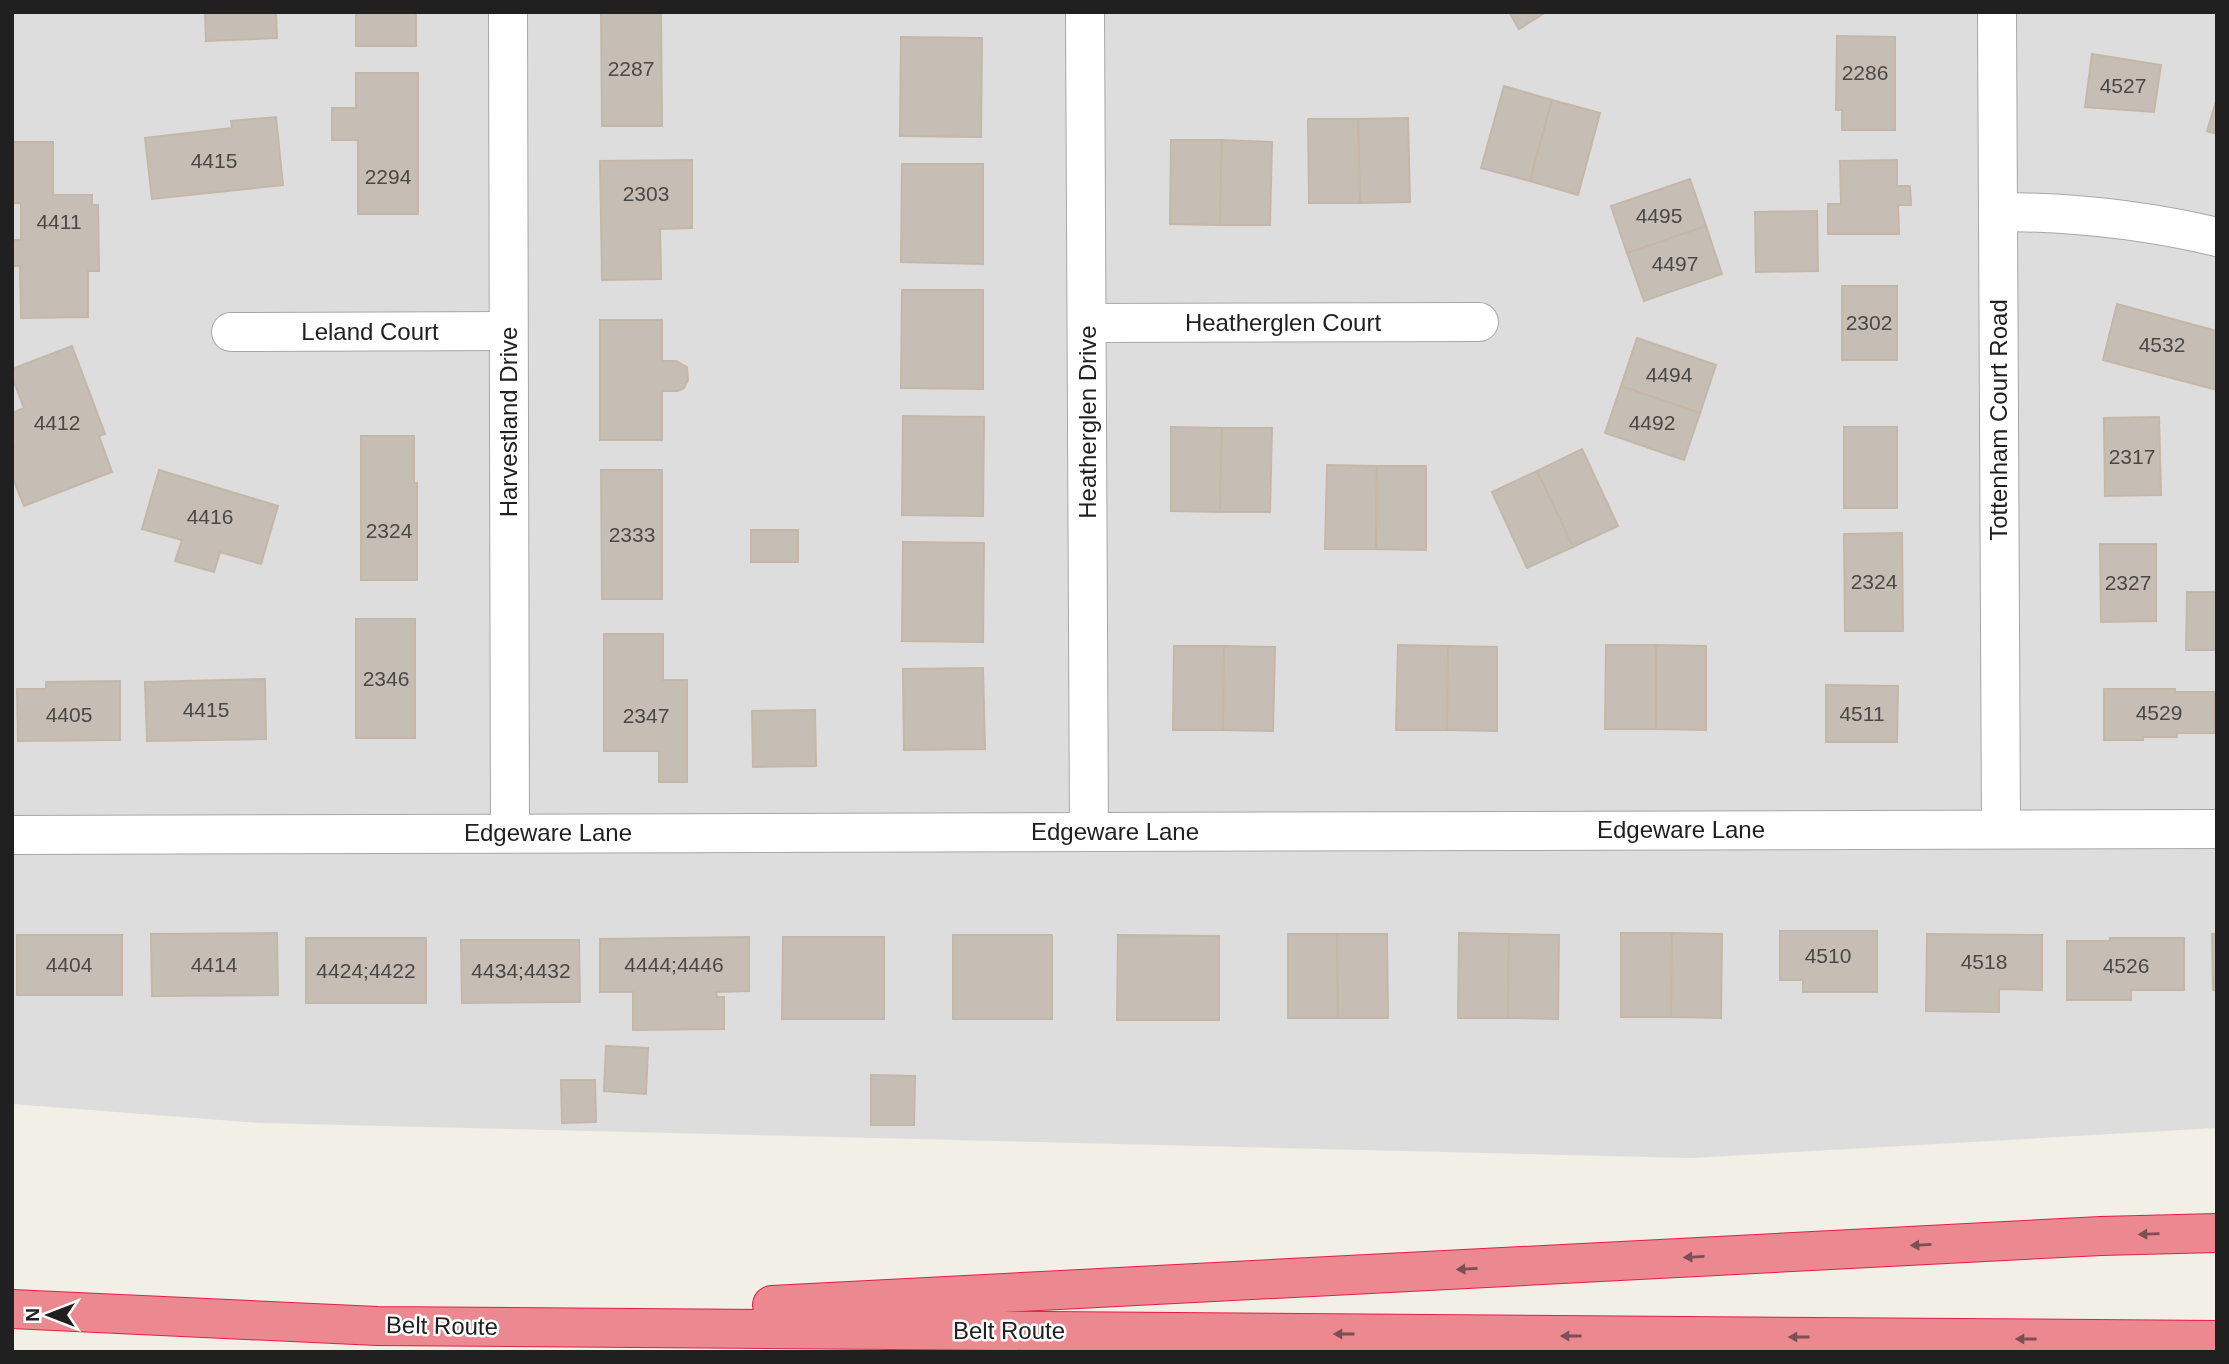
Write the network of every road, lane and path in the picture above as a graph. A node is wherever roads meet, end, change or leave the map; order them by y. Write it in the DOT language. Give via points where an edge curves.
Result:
graph roads {
  1 [pos="508,12"];
  2 [pos="1085,12"];
  3 [pos="1997,12"];
  4 [pos="1998,212"];
  5 [pos="2217,237"];
  6 [pos="1479,322"];
  7 [pos="1087,323"];
  8 [pos="508,331"];
  9 [pos="231,332"];
  10 [pos="2001,828"];
  11 [pos="2217,829"];
  12 [pos="1089,832"];
  13 [pos="510,833"];
  14 [pos="12,835"];
  15 [pos="2217,1233"];
  16 [pos="12,1309"];
  17 [pos="377,1326"];
  18 [pos="2217,1340"];
  1 -- 8 [label="street, Harvestland Drive"];
  2 -- 7 [label="street, Heatherglen Drive"];
  3 -- 4 [label="street, Tottenham Court Road"];
  4 -- 5 [label="street" via="2116,218"];
  4 -- 10 [label="street, Tottenham Court Road"];
  6 -- 7 [label="street, Heatherglen Court"];
  7 -- 12 [label="street, Heatherglen Drive"];
  8 -- 9 [label="street, Leland Court"];
  8 -- 13 [label="street, Harvestland Drive"];
  10 -- 11 [label="street, Edgeware Lane"];
  10 -- 12 [label="street, Edgeware Lane"];
  12 -- 13 [label="street, Edgeware Lane"];
  13 -- 14 [label="street, Edgeware Lane"];
  15 -- 17 [label="highway, one-way"];
  16 -- 17 [label="highway, Belt Route"];
  18 -- 17 [label="highway, Belt Route, one-way"];
}
